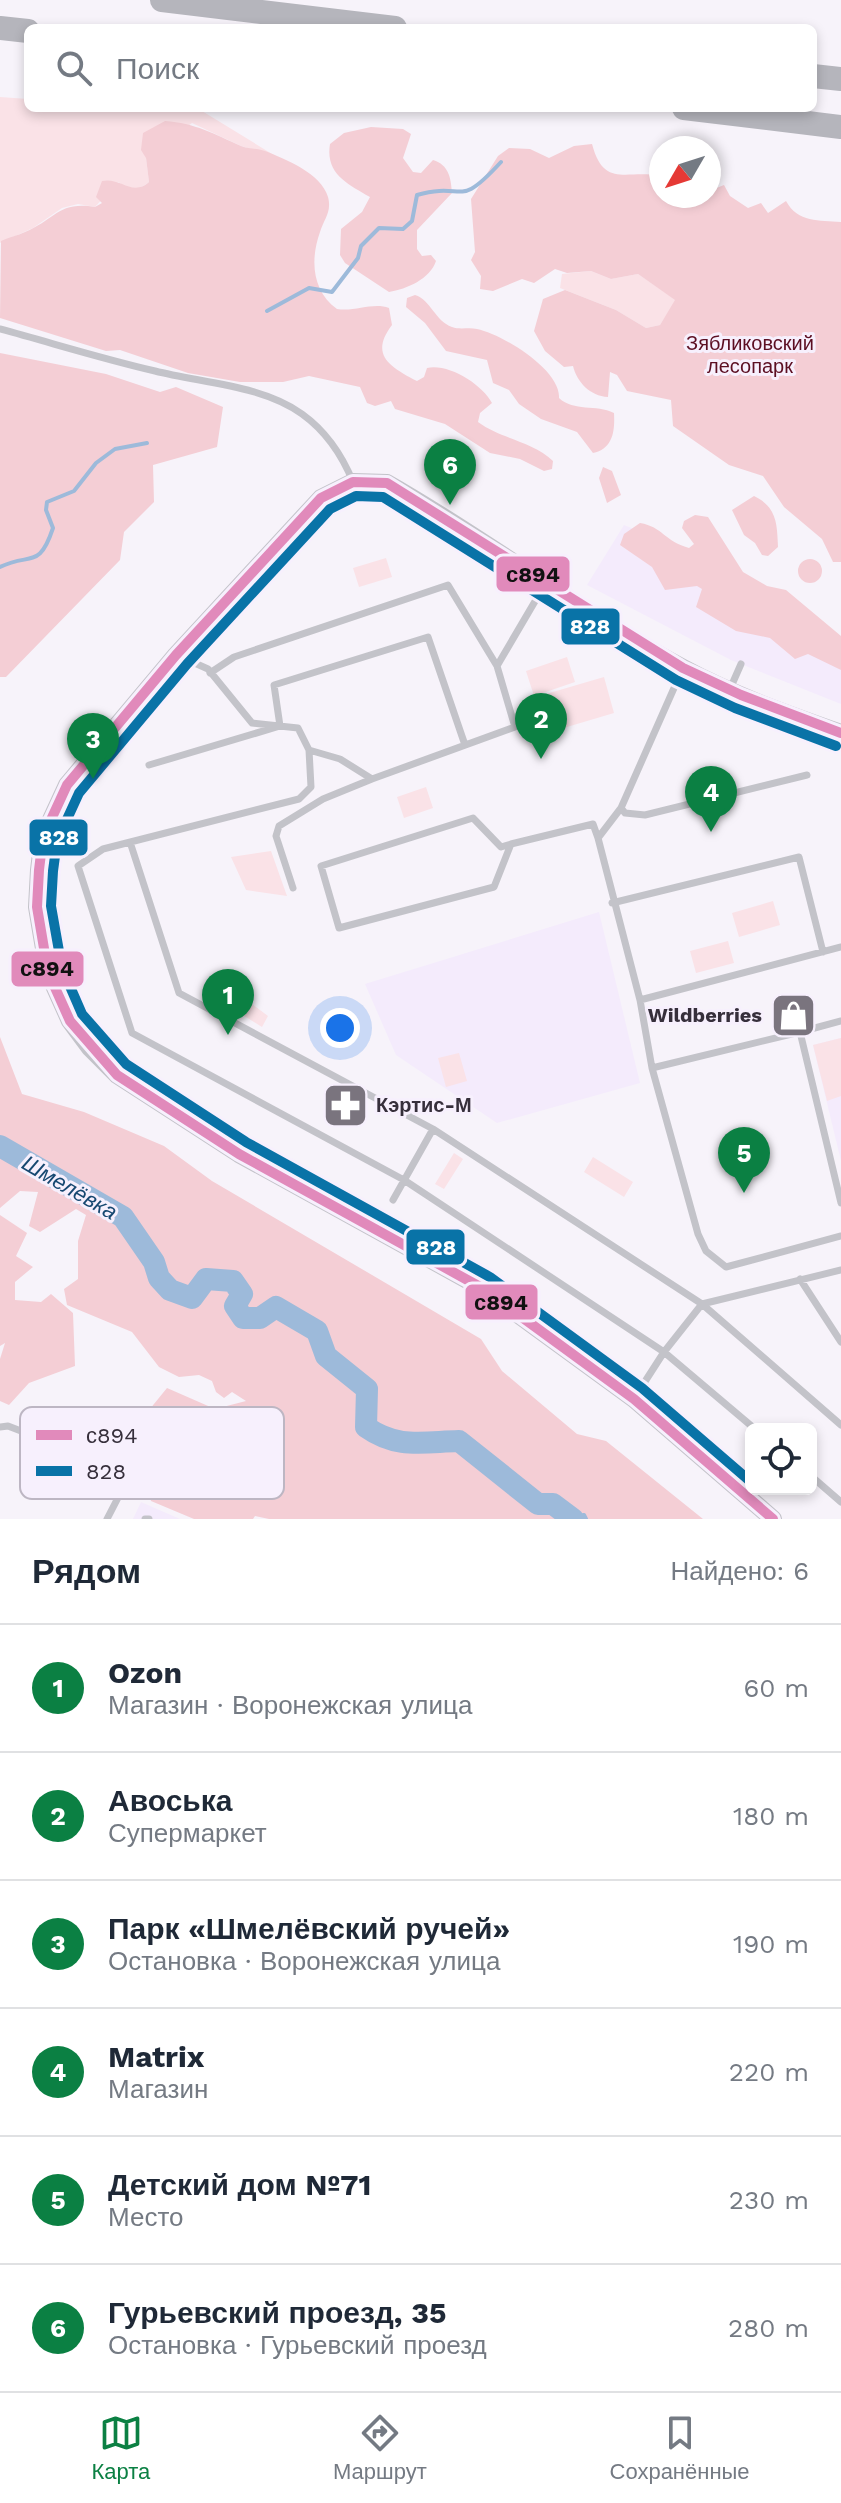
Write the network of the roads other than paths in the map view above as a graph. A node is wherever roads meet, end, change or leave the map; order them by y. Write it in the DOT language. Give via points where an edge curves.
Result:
graph roads {
  1 [pos="162,0"];
  2 [pos="362,24"];
  3 [pos="0,28"];
  4 [pos="24,31"];
  5 [pos="817,76"];
  6 [pos="841,79"];
  7 [pos="720,112"];
  8 [pos="783,119"];
  9 [pos="841,127"];
  10 [pos="0,329"];
  11 [pos="353,482"];
  12 [pos="545,584"];
  13 [pos="176,655"];
  14 [pos="741,664"];
  15 [pos="497,666"];
  16 [pos="683,668"];
  17 [pos="210,673"];
  18 [pos="729,691"];
  19 [pos="280,726"];
  20 [pos="841,733"];
  21 [pos="465,745"];
  22 [pos="309,750"];
  23 [pos="149,765"];
  24 [pos="807,775"];
  25 [pos="372,779"];
  26 [pos="621,808"];
  27 [pos="598,838"];
  28 [pos="130,842"];
  29 [pos="511,844"];
  30 [pos="293,888"];
  31 [pos="612,903"];
  32 [pos="841,947"];
  33 [pos="823,952"];
  34 [pos="640,1000"];
  35 [pos="841,1021"];
  36 [pos="800,1032"];
  37 [pos="652,1068"];
  38 [pos="433,1129"];
  39 [pos="404,1180"];
  40 [pos="393,1200"];
  41 [pos="841,1203"];
  42 [pos="841,1236"];
  43 [pos="841,1270"];
  44 [pos="800,1279"];
  45 [pos="702,1304"];
  46 [pos="841,1342"];
  47 [pos="664,1352"];
  48 [pos="634,1399"];
  49 [pos="748,1423"];
  50 [pos="841,1425"];
  51 [pos="0,1427"];
  52 [pos="20,1431"];
  53 [pos="817,1481"];
  54 [pos="117,1499"];
  55 [pos="841,1502"];
  56 [pos="107,1519"];
  57 [pos="773,1519"];
  1 -- 2 [label="highway"];
  3 -- 4 [label="highway"];
  5 -- 6 [label="highway"];
  7 -- 8 [label="highway"];
  8 -- 9 [label="highway"];
  10 -- 11 [label="lane" via="286,406 332,442"];
  11 -- 12 [label="street" via="387,483"];
  11 -- 13 [label="street" via="321,498"];
  12 -- 15 [label="lane"];
  12 -- 16 [label="street"];
  13 -- 17 [label="lane"];
  13 -- 48 [label="street" via="67,785 43,837 39,933 48,972 70,1021 111,1069 179,1117 482,1288"];
  14 -- 18 [label="lane"];
  15 -- 17 [label="lane" via="448,585 234,657"];
  15 -- 21 [label="lane" via="515,727"];
  16 -- 18 [label="street"];
  16 -- 26 [label="lane"];
  17 -- 19 [label="lane" via="252,723"];
  18 -- 20 [label="street"];
  19 -- 21 [label="lane" via="274,685 428,637"];
  19 -- 22 [label="lane" via="298,728"];
  19 -- 23 [label="lane"];
  21 -- 25 [label="lane"];
  22 -- 25 [label="lane" via="340,759"];
  22 -- 28 [label="lane" via="311,787 299,799"];
  24 -- 26 [label="lane" via="645,815"];
  25 -- 30 [label="lane" via="323,799 279,826 276,836"];
  26 -- 27 [label="lane"];
  27 -- 29 [label="lane" via="593,824"];
  27 -- 31 [label="lane"];
  28 -- 38 [label="lane" via="179,993"];
  28 -- 39 [label="lane" via="103,849 78,866 132,1033"];
  29 -- 29 [label="lane" via="501,847 473,818 321,866 339,928 494,887"];
  31 -- 33 [label="lane" via="799,857"];
  31 -- 34 [label="lane"];
  32 -- 33 [label="lane"];
  33 -- 34 [label="lane"];
  34 -- 37 [label="lane"];
  35 -- 36 [label="lane"];
  36 -- 37 [label="lane"];
  36 -- 41 [label="lane"];
  37 -- 42 [label="lane" via="706,1251 726,1267"];
  38 -- 39 [label="lane"];
  38 -- 45 [label="lane"];
  39 -- 40 [label="lane"];
  39 -- 47 [label="lane"];
  43 -- 44 [label="lane"];
  44 -- 45 [label="lane"];
  44 -- 46 [label="lane"];
  45 -- 47 [label="lane"];
  45 -- 50 [label="lane"];
  47 -- 48 [label="lane"];
  47 -- 49 [label="lane"];
  48 -- 57 [label="street"];
  51 -- 52 [label="lane"];
  53 -- 55 [label="lane"];
  54 -- 56 [label="lane"];
}
